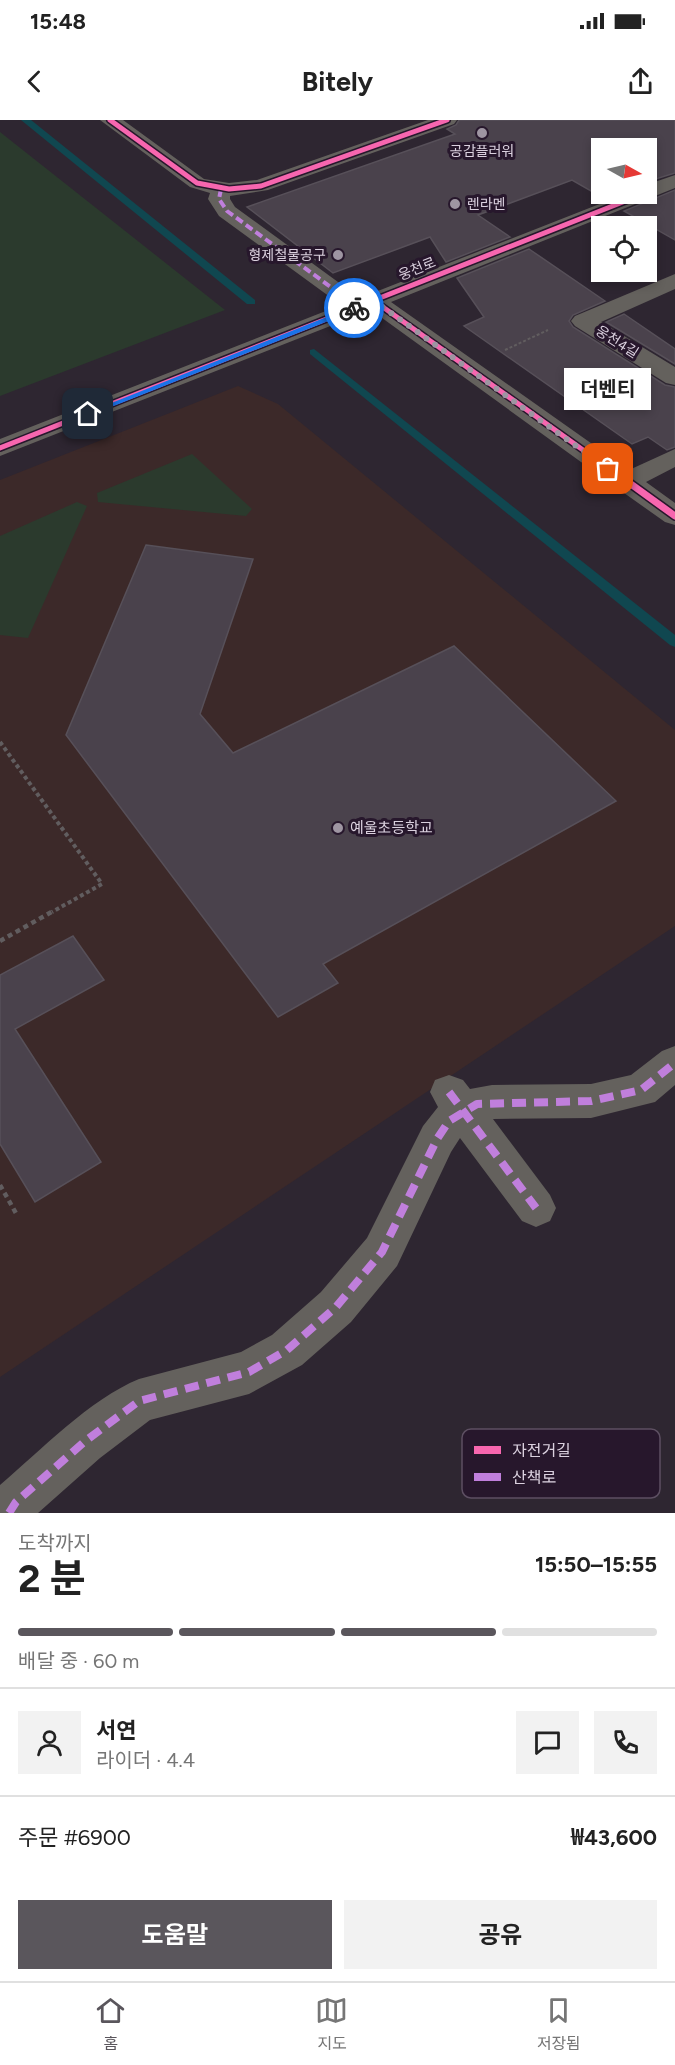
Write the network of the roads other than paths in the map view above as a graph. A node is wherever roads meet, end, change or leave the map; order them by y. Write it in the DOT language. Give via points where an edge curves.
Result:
graph roads {
  1 [pos="447,120"];
  2 [pos="118,121"];
  3 [pos="675,181"];
  4 [pos="657,188"];
  5 [pos="220,189"];
  6 [pos="617,204"];
  7 [pos="675,281"];
  8 [pos="365,304"];
  9 [pos="675,378"];
  10 [pos="0,448"];
  11 [pos="675,457"];
  12 [pos="626,482"];
  13 [pos="675,516"];
  14 [pos="675,1063"];
  15 [pos="455,1102"];
  16 [pos="536,1208"];
  17 [pos="9,1513"];
  1 -- 5 [label="street" via="261,186"];
  2 -- 5 [label="street" via="194,181"];
  3 -- 4 [label="street, 웅천로"];
  5 -- 8 [label="street" via="219,199 227,211"];
  6 -- 8 [label="street, 웅천로"];
  7 -- 9 [label="street, 웅천4길" via="583,321"];
  8 -- 10 [label="street, 웅천로"];
  8 -- 12 [label="street" via="466,367"];
  11 -- 12 [label="street"];
  12 -- 13 [label="street"];
  14 -- 15 [label="street" via="641,1090 591,1101"];
  15 -- 16 [label="street"];
  15 -- 17 [label="street" via="382,1252 328,1314 287,1350 249,1372 139,1401 84,1442 16,1502"];
}
